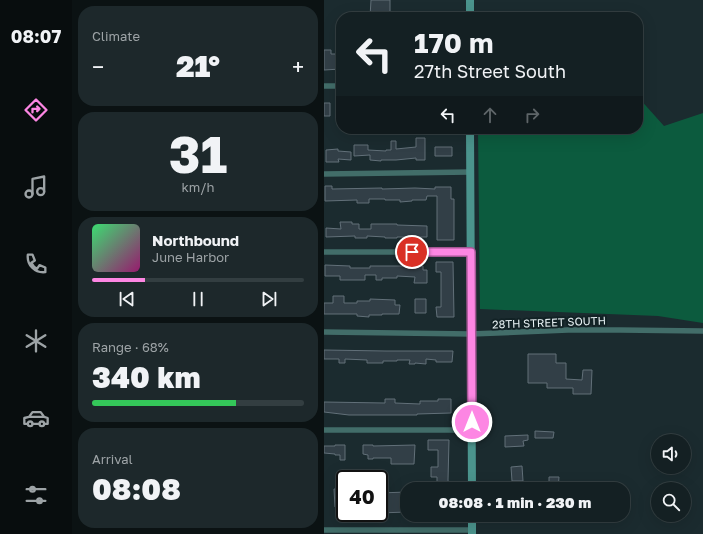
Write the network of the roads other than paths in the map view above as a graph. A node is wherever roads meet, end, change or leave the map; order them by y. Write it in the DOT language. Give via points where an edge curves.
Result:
graph roads {
  1 [pos="470,0"];
  2 [pos="470,12"];
  3 [pos="324,86"];
  4 [pos="336,86"];
  5 [pos="470,134"];
  6 [pos="471,172"];
  7 [pos="324,174"];
  8 [pos="324,252"];
  9 [pos="471,252"];
  10 [pos="703,331"];
  11 [pos="324,332"];
  12 [pos="471,334"];
  13 [pos="324,430"];
  14 [pos="472,430"];
  15 [pos="472,482"];
  16 [pos="324,530"];
  17 [pos="472,532"];
  1 -- 2 [label="street"];
  3 -- 4 [label="street"];
  5 -- 6 [label="street"];
  6 -- 7 [label="street"];
  6 -- 9 [label="street"];
  8 -- 9 [label="street"];
  9 -- 12 [label="street"];
  10 -- 12 [label="street, 28TH STREET SOUTH" via="590,330"];
  11 -- 12 [label="street, 28TH STREET SOUTH"];
  12 -- 14 [label="street"];
  13 -- 14 [label="street"];
  14 -- 15 [label="street"];
  16 -- 17 [label="street"];
}
